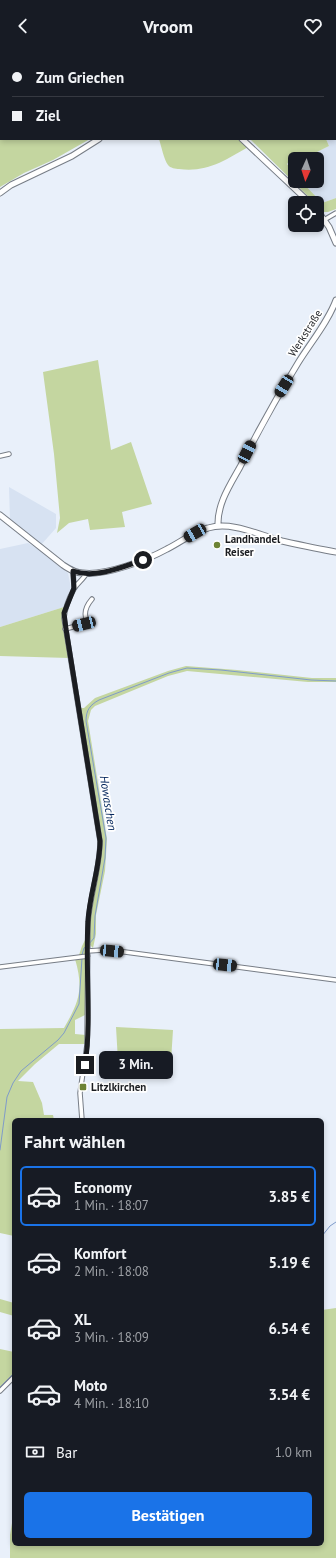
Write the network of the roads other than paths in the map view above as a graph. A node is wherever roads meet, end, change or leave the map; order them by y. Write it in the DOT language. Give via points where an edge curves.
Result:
graph roads {
  1 [pos="97,140"];
  2 [pos="243,140"];
  3 [pos="0,193"];
  4 [pos="303,196"];
  5 [pos="336,214"];
  6 [pos="324,220"];
  7 [pos="336,243"];
  8 [pos="336,302"];
  9 [pos="10,454"];
  10 [pos="0,456"];
  11 [pos="0,515"];
  12 [pos="218,526"];
  13 [pos="336,552"];
  14 [pos="73,571"];
  15 [pos="86,574"];
  16 [pos="74,588"];
  17 [pos="92,599"];
  18 [pos="66,629"];
  19 [pos="88,950"];
  20 [pos="86,956"];
  21 [pos="0,967"];
  22 [pos="336,980"];
  23 [pos="82,1118"];
  24 [pos="12,1379"];
  25 [pos="0,1391"];
  1 -- 3 [label="street"];
  2 -- 4 [label="street"];
  5 -- 6 [label="street"];
  6 -- 7 [label="street"];
  8 -- 12 [label="street, Werkstraße" via="254,438 221,504"];
  9 -- 10 [label="street"];
  11 -- 14 [label="street"];
  12 -- 13 [label="street" via="234,527 299,545"];
  12 -- 15 [label="street" via="199,531 167,549 134,563"];
  14 -- 15 [label="street"];
  14 -- 16 [label="street"];
  15 -- 16 [label="street"];
  16 -- 18 [label="street" via="64,613"];
  17 -- 18 [label="street" via="85,612 87,621"];
  18 -- 19 [label="street" via="100,841 88,913"];
  19 -- 20 [label="street"];
  19 -- 22 [label="street" via="125,952"];
  20 -- 21 [label="street"];
  20 -- 23 [label="street" via="88,1045 80,1093"];
  24 -- 25 [label="street"];
}
